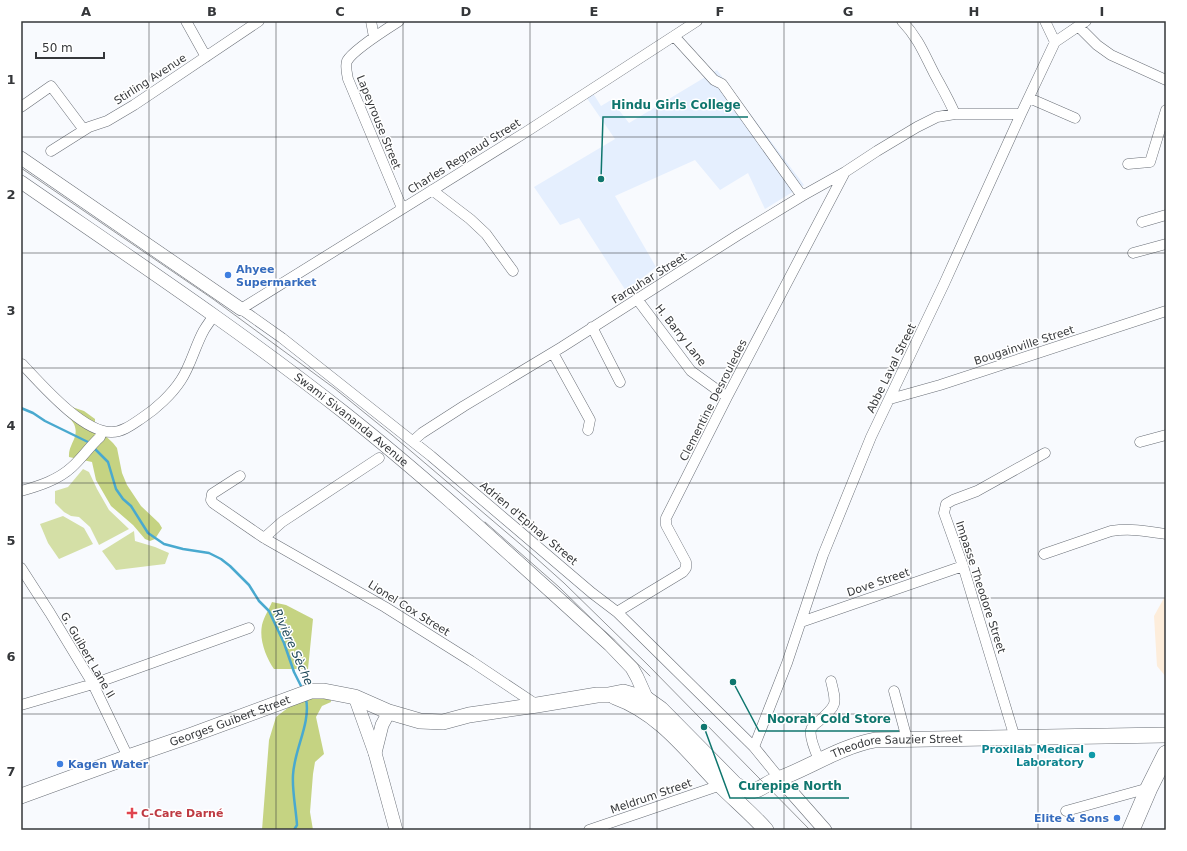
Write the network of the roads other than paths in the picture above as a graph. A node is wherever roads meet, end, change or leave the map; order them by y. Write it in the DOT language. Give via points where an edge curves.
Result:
graph roads {
  1 [pos="186,21"];
  2 [pos="259,21"];
  3 [pos="371,21"];
  4 [pos="399,21"];
  5 [pos="697,21"];
  6 [pos="902,21"];
  7 [pos="1044,21"];
  8 [pos="1082,23"];
  9 [pos="674,36"];
  10 [pos="374,38"];
  11 [pos="1055,42"];
  12 [pos="206,57"];
  13 [pos="1166,80"];
  14 [pos="1029,98"];
  15 [pos="21,107"];
  16 [pos="1166,110"];
  17 [pos="954,114"];
  18 [pos="1021,114"];
  19 [pos="1075,118"];
  20 [pos="84,130"];
  21 [pos="51,150"];
  22 [pos="21,158"];
  23 [pos="1128,164"];
  24 [pos="845,172"];
  25 [pos="21,182"];
  26 [pos="432,190"];
  27 [pos="802,196"];
  28 [pos="402,208"];
  29 [pos="1166,215"];
  30 [pos="1142,222"];
  31 [pos="1166,244"];
  32 [pos="1133,253"];
  33 [pos="513,271"];
  34 [pos="638,300"];
  35 [pos="241,309"];
  36 [pos="1166,311"];
  37 [pos="214,315"];
  38 [pos="592,328"];
  39 [pos="553,353"];
  40 [pos="22,364"];
  41 [pos="620,382"];
  42 [pos="727,397"];
  43 [pos="890,399"];
  44 [pos="588,430"];
  45 [pos="101,434"];
  46 [pos="1166,435"];
  47 [pos="413,441"];
  48 [pos="1140,442"];
  49 [pos="1045,453"];
  50 [pos="379,458"];
  51 [pos="240,476"];
  52 [pos="21,491"];
  53 [pos="1166,534"];
  54 [pos="264,538"];
  55 [pos="1044,554"];
  56 [pos="963,566"];
  57 [pos="21,568"];
  58 [pos="617,612"];
  59 [pos="801,622"];
  60 [pos="249,628"];
  61 [pos="637,677"];
  62 [pos="831,681"];
  63 [pos="93,684"];
  64 [pos="894,691"];
  65 [pos="623,692"];
  66 [pos="608,695"];
  67 [pos="356,697"];
  68 [pos="647,699"];
  69 [pos="21,705"];
  70 [pos="537,706"];
  71 [pos="389,712"];
  72 [pos="668,730"];
  73 [pos="1166,735"];
  74 [pos="1015,738"];
  75 [pos="907,739"];
  76 [pos="754,747"];
  77 [pos="375,753"];
  78 [pos="1166,754"];
  79 [pos="128,757"];
  80 [pos="819,760"];
  81 [pos="780,779"];
  82 [pos="728,784"];
  83 [pos="1149,788"];
  84 [pos="21,796"];
  85 [pos="1066,811"];
  86 [pos="396,830"];
  87 [pos="589,830"];
  88 [pos="766,830"];
  89 [pos="825,830"];
  90 [pos="1131,830"];
  1 -- 12 [label="street"];
  2 -- 12 [label="street, Stirling Avenue"];
  3 -- 10 [label="street"];
  4 -- 10 [label="street, Lapeyrouse Street"];
  5 -- 9 [label="street, Charles Regnaud Street"];
  6 -- 17 [label="street" via="913,32"];
  7 -- 11 [label="street"];
  8 -- 11 [label="street"];
  8 -- 13 [label="street" via="1097,45 1112,56"];
  9 -- 26 [label="street, Charles Regnaud Street"];
  9 -- 27 [label="street" via="714,80 722,84"];
  10 -- 28 [label="street, Lapeyrouse Street" via="347,62 348,79"];
  11 -- 14 [label="street, Abbe Laval Street"];
  12 -- 20 [label="street, Stirling Avenue" via="134,105 107,121"];
  14 -- 18 [label="street, Abbe Laval Street"];
  14 -- 19 [label="street"];
  15 -- 20 [label="street" via="51,86"];
  16 -- 23 [label="street" via="1150,162"];
  17 -- 18 [label="street, Farquhar Street"];
  17 -- 24 [label="street, Farquhar Street" via="937,117"];
  18 -- 43 [label="street, Abbe Laval Street"];
  20 -- 21 [label="street, Stirling Avenue"];
  22 -- 35 [label="street"];
  24 -- 27 [label="street, Farquhar Street"];
  24 -- 42 [label="street, Clementine Desrouledes"];
  25 -- 37 [label="street, Swami Sivananda Avenue"];
  26 -- 28 [label="street, Charles Regnaud Street"];
  26 -- 33 [label="street" via="486,234"];
  27 -- 34 [label="street, Farquhar Street"];
  28 -- 35 [label="street, Charles Regnaud Street"];
  29 -- 30 [label="street"];
  31 -- 32 [label="street"];
  34 -- 38 [label="street, Farquhar Street"];
  34 -- 42 [label="street, H. Barry Lane" via="691,371"];
  35 -- 47 [label="street, Adrien d'Epinay Street"];
  36 -- 43 [label="street, Bougainville Street" via="948,383"];
  37 -- 45 [label="street" via="181,381 168,396 149,414 125,429"];
  37 -- 61 [label="street, Swami Sivananda Avenue" via="339,409 426,480 610,645"];
  38 -- 39 [label="street, Farquhar Street"];
  38 -- 41 [label="street"];
  39 -- 44 [label="street" via="590,420"];
  39 -- 47 [label="street, Farquhar Street" via="464,406"];
  40 -- 45 [label="street" via="58,401"];
  42 -- 58 [label="street, Clementine Desrouledes" via="666,518 666,525 686,562 686,568"];
  43 -- 59 [label="street, Abbe Laval Street" via="871,437 824,554"];
  45 -- 52 [label="street" via="61,476 44,485"];
  46 -- 48 [label="street"];
  47 -- 58 [label="street, Adrien d'Epinay Street"];
  49 -- 56 [label="street, Impasse Theodore Street" via="977,491 946,504 944,513"];
  50 -- 54 [label="street" via="282,522"];
  51 -- 54 [label="street, Lionel Cox Street" via="212,494 211,500"];
  53 -- 55 [label="street" via="1117,530"];
  54 -- 70 [label="street, Lionel Cox Street" via="385,607"];
  56 -- 59 [label="street, Dove Street"];
  56 -- 74 [label="street, Impasse Theodore Street"];
  57 -- 63 [label="street, G. Guibert Lane II"];
  58 -- 76 [label="street, Adrien d'Epinay Street"];
  59 -- 76 [label="street, Abbe Laval Street"];
  60 -- 63 [label="street"];
  61 -- 65 [label="street" via="631,687"];
  61 -- 68 [label="street, Swami Sivananda Avenue"];
  62 -- 80 [label="street" via="836,699 834,705 810,730"];
  63 -- 69 [label="street"];
  63 -- 79 [label="street, G. Guibert Lane II"];
  64 -- 75 [label="street"];
  65 -- 66 [label="main road, Georges Guibert Street"];
  65 -- 68 [label="main road, Georges Guibert Street"];
  66 -- 70 [label="main road, Georges Guibert Street"];
  66 -- 72 [label="main road, Georges Guibert Street" via="637,706"];
  67 -- 71 [label="main road, Georges Guibert Street"];
  67 -- 77 [label="street"];
  67 -- 79 [label="main road, Georges Guibert Street" via="324,691 304,694"];
  68 -- 72 [label="street, Swami Sivananda Avenue" via="653,712"];
  68 -- 82 [label="main road, Georges Guibert Street" via="670,717"];
  70 -- 71 [label="main road, Georges Guibert Street" via="469,714 443,722 420,721"];
  71 -- 77 [label="street" via="382,724"];
  72 -- 82 [label="main road, Georges Guibert Street"];
  73 -- 74 [label="main road, Theodore Sauzier Street"];
  74 -- 75 [label="main road, Theodore Sauzier Street"];
  75 -- 80 [label="main road, Theodore Sauzier Street" via="862,742"];
  76 -- 81 [label="street, Adrien d'Epinay Street"];
  77 -- 86 [label="street"];
  78 -- 83 [label="main road"];
  79 -- 84 [label="main road, Georges Guibert Street"];
  80 -- 81 [label="main road, Theodore Sauzier Street"];
  81 -- 82 [label="main road, Theodore Sauzier Street" via="755,791"];
  81 -- 89 [label="street"];
  82 -- 87 [label="street, Meldrum Street"];
  82 -- 88 [label="main road, Georges Guibert Street"];
  83 -- 85 [label="street"];
  83 -- 90 [label="main road"];
}
